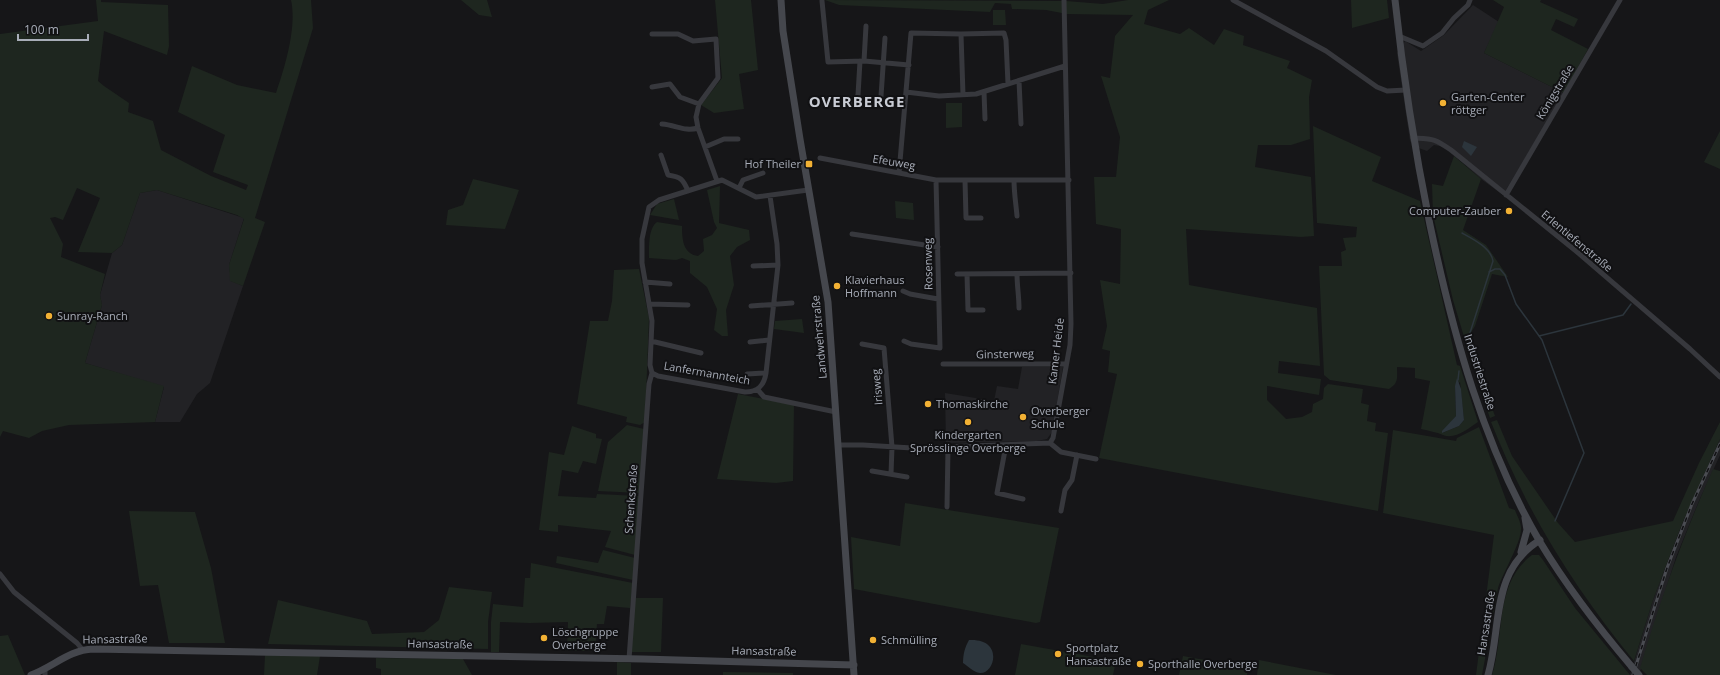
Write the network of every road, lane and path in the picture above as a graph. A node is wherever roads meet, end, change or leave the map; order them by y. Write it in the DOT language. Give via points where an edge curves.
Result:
graph roads {
  1 [pos="780,0"];
  2 [pos="1064,0"];
  3 [pos="1233,0"];
  4 [pos="1396,0"];
  5 [pos="1470,0"];
  6 [pos="1620,0"];
  7 [pos="822,1"];
  8 [pos="866,26"];
  9 [pos="652,34"];
  10 [pos="961,34"];
  11 [pos="1399,36"];
  12 [pos="884,38"];
  13 [pos="862,61"];
  14 [pos="882,62"];
  15 [pos="909,65"];
  16 [pos="1065,66"];
  17 [pos="1019,81"];
  18 [pos="1008,84"];
  19 [pos="652,86"];
  20 [pos="1406,90"];
  21 [pos="906,92"];
  22 [pos="984,92"];
  23 [pos="881,96"];
  24 [pos="963,96"];
  25 [pos="699,104"];
  26 [pos="853,104"];
  27 [pos="985,119"];
  28 [pos="662,124"];
  29 [pos="1021,124"];
  30 [pos="698,128"];
  31 [pos="1413,138"];
  32 [pos="738,139"];
  33 [pos="705,147"];
  34 [pos="661,154"];
  35 [pos="820,158"];
  36 [pos="763,173"];
  37 [pos="899,173"];
  38 [pos="936,180"];
  39 [pos="965,180"];
  40 [pos="1014,180"];
  41 [pos="1069,180"];
  42 [pos="716,181"];
  43 [pos="738,188"];
  44 [pos="808,190"];
  45 [pos="688,191"];
  46 [pos="1506,195"];
  47 [pos="770,196"];
  48 [pos="1017,216"];
  49 [pos="981,218"];
  50 [pos="852,234"];
  51 [pos="938,247"];
  52 [pos="778,265"];
  53 [pos="753,266"];
  54 [pos="1071,273"];
  55 [pos="957,274"];
  56 [pos="968,274"];
  57 [pos="1017,274"];
  58 [pos="645,282"];
  59 [pos="670,284"];
  60 [pos="903,291"];
  61 [pos="938,299"];
  62 [pos="649,304"];
  63 [pos="792,304"];
  64 [pos="688,305"];
  65 [pos="774,305"];
  66 [pos="751,306"];
  67 [pos="1019,308"];
  68 [pos="983,310"];
  69 [pos="769,340"];
  70 [pos="651,341"];
  71 [pos="904,341"];
  72 [pos="750,342"];
  73 [pos="862,344"];
  74 [pos="701,353"];
  75 [pos="944,364"];
  76 [pos="1066,364"];
  77 [pos="652,373"];
  78 [pos="766,373"];
  79 [pos="747,374"];
  80 [pos="1720,377"];
  81 [pos="758,390"];
  82 [pos="836,412"];
  83 [pos="1050,443"];
  84 [pos="839,445"];
  85 [pos="1006,445"];
  86 [pos="892,447"];
  87 [pos="948,448"];
  88 [pos="1077,455"];
  89 [pos="1096,459"];
  90 [pos="872,471"];
  91 [pos="892,474"];
  92 [pos="907,477"];
  93 [pos="1023,498"];
  94 [pos="947,507"];
  95 [pos="1061,511"];
  96 [pos="1524,512"];
  97 [pos="1540,540"];
  98 [pos="1519,556"];
  99 [pos="0,574"];
  100 [pos="82,650"];
  101 [pos="629,659"];
  102 [pos="854,665"];
  103 [pos="45,672"];
  104 [pos="32,675"];
  105 [pos="854,675"];
  106 [pos="1488,675"];
  107 [pos="1639,675"];
  1 -- 44 [label="street, Landwehrstraße"];
  2 -- 16 [label="street, Kamer Heide"];
  3 -- 20 [label="street" via="1326,51 1377,87 1387,91"];
  4 -- 11 [label="street, Industriestraße"];
  5 -- 11 [label="street" via="1442,33 1423,46"];
  6 -- 46 [label="street, Königstraße"];
  7 -- 13 [label="street" via="828,62"];
  8 -- 13 [label="street"];
  9 -- 25 [label="street" via="678,34 693,41 716,39 718,78"];
  10 -- 15 [label="street" via="911,33"];
  10 -- 18 [label="street" via="1004,33"];
  10 -- 24 [label="street"];
  11 -- 20 [label="street, Industriestraße"];
  12 -- 14 [label="street"];
  13 -- 14 [label="street"];
  13 -- 26 [label="street" via="858,95"];
  14 -- 15 [label="street"];
  14 -- 23 [label="street"];
  15 -- 21 [label="street"];
  16 -- 17 [label="street"];
  16 -- 41 [label="street, Kamer Heide"];
  17 -- 18 [label="street"];
  17 -- 29 [label="street"];
  18 -- 22 [label="street"];
  19 -- 25 [label="street" via="670,84 680,97"];
  20 -- 31 [label="street, Industriestraße"];
  21 -- 24 [label="street"];
  21 -- 37 [label="street"];
  22 -- 24 [label="street"];
  22 -- 27 [label="street"];
  25 -- 30 [label="street" via="696,117"];
  28 -- 30 [label="street" via="686,130"];
  30 -- 33 [label="street"];
  31 -- 46 [label="street, Erlentiefenstraße" via="1437,140"];
  31 -- 96 [label="street, Industriestraße" via="1438,263 1464,358 1490,436"];
  32 -- 33 [label="street" via="724,139"];
  33 -- 42 [label="street"];
  34 -- 45 [label="street" via="668,174 684,180"];
  35 -- 37 [label="street, Efeuweg"];
  36 -- 43 [label="street" via="743,180"];
  37 -- 38 [label="street, Efeuweg"];
  38 -- 39 [label="street, Efeuweg"];
  38 -- 51 [label="street, Rosenweg"];
  39 -- 40 [label="street, Efeuweg"];
  39 -- 49 [label="street" via="966,218"];
  40 -- 41 [label="street, Efeuweg"];
  40 -- 48 [label="street"];
  41 -- 54 [label="street, Kamer Heide"];
  42 -- 43 [label="street" via="722,180"];
  42 -- 45 [label="street"];
  43 -- 47 [label="street" via="756,197"];
  44 -- 47 [label="street"];
  44 -- 82 [label="street, Landwehrstraße" via="828,305"];
  45 -- 58 [label="street, Schenkstraße" via="659,200 649,207 642,239"];
  46 -- 80 [label="street, Erlentiefenstraße"];
  47 -- 52 [label="street, Lanfermannteich"];
  50 -- 51 [label="street"];
  51 -- 61 [label="street, Rosenweg"];
  52 -- 53 [label="street"];
  52 -- 65 [label="street, Lanfermannteich"];
  54 -- 57 [label="street"];
  54 -- 76 [label="street, Kamer Heide" via="1071,324"];
  55 -- 56 [label="street"];
  56 -- 57 [label="street"];
  56 -- 68 [label="street" via="968,310"];
  57 -- 67 [label="street"];
  58 -- 59 [label="street"];
  58 -- 62 [label="street, Schenkstraße"];
  60 -- 61 [label="street"];
  61 -- 71 [label="street, Rosenweg" via="940,348"];
  62 -- 64 [label="street"];
  62 -- 70 [label="street, Schenkstraße" via="652,321"];
  63 -- 65 [label="street"];
  65 -- 66 [label="street"];
  65 -- 69 [label="street, Lanfermannteich"];
  69 -- 72 [label="street"];
  69 -- 78 [label="street, Lanfermannteich"];
  70 -- 74 [label="street"];
  70 -- 77 [label="street, Schenkstraße"];
  73 -- 86 [label="street, Irisweg" via="884,348"];
  75 -- 76 [label="street, Ginsterweg"];
  76 -- 83 [label="street, Kamer Heide"];
  77 -- 81 [label="street, Lanfermannteich" via="745,392"];
  77 -- 101 [label="street, Schenkstraße" via="649,384"];
  78 -- 79 [label="street, Lanfermannteich"];
  78 -- 81 [label="street, Lanfermannteich"];
  81 -- 82 [label="street, Lanfermannteich" via="764,397"];
  82 -- 84 [label="street, Landwehrstraße"];
  83 -- 85 [label="street"];
  83 -- 88 [label="street" via="1058,451"];
  84 -- 86 [label="street"];
  84 -- 102 [label="street, Landwehrstraße"];
  85 -- 87 [label="street"];
  85 -- 93 [label="street" via="997,492"];
  86 -- 87 [label="street"];
  86 -- 91 [label="street"];
  87 -- 94 [label="street"];
  88 -- 89 [label="street"];
  88 -- 95 [label="street" via="1072,480 1065,490"];
  90 -- 91 [label="street"];
  91 -- 92 [label="street"];
  96 -- 97 [label="street, Industriestraße"];
  96 -- 98 [label="street" via="1527,530"];
  97 -- 98 [label="street, Hansastraße"];
  97 -- 107 [label="street, Industriestraße, bridge" via="1599,628"];
  98 -- 106 [label="street, Hansastraße" via="1504,586"];
  99 -- 100 [label="street" via="14,592 77,642"];
  100 -- 101 [label="street, Hansastraße" via="100,648"];
  100 -- 103 [label="street, Hansastraße" via="70,654"];
  101 -- 102 [label="street, Hansastraße"];
  102 -- 105 [label="street, Landwehrstraße"];
  103 -- 104 [label="street, Hansastraße"];
}
